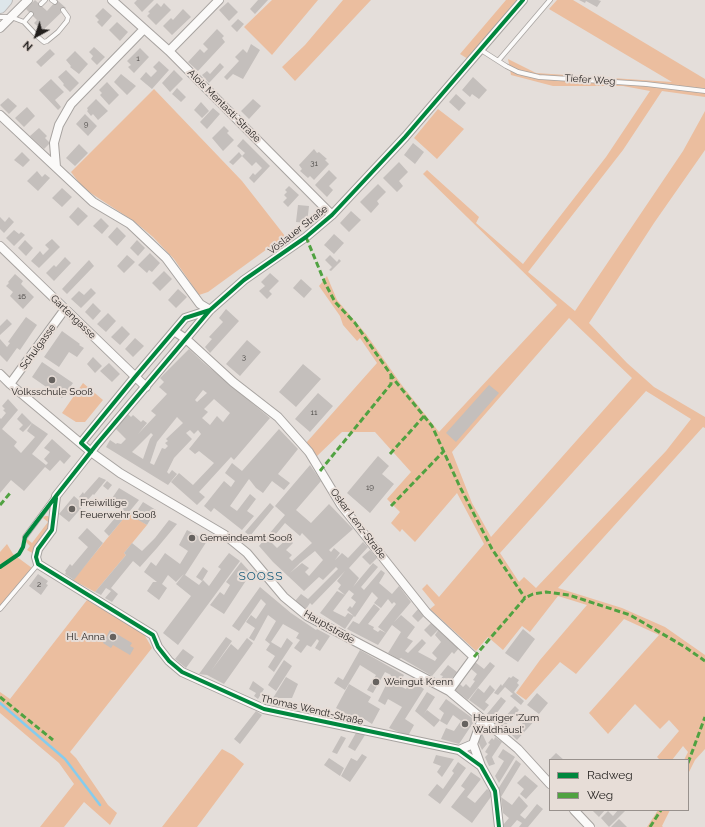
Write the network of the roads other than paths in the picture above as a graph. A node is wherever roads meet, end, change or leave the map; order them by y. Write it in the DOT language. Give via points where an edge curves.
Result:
graph roads {
  1 [pos="6,0"];
  2 [pos="28,0"];
  3 [pos="45,0"];
  4 [pos="112,0"];
  5 [pos="219,0"];
  6 [pos="523,0"];
  7 [pos="550,0"];
  8 [pos="41,4"];
  9 [pos="0,6"];
  10 [pos="63,10"];
  11 [pos="31,14"];
  12 [pos="0,17"];
  13 [pos="11,17"];
  14 [pos="24,22"];
  15 [pos="0,28"];
  16 [pos="144,29"];
  17 [pos="481,50"];
  18 [pos="169,51"];
  19 [pos="498,61"];
  20 [pos="705,91"];
  21 [pos="0,115"];
  22 [pos="56,167"];
  23 [pos="332,216"];
  24 [pos="0,246"];
  25 [pos="65,309"];
  26 [pos="210,310"];
  27 [pos="174,331"];
  28 [pos="186,339"];
  29 [pos="0,374"];
  30 [pos="135,377"];
  31 [pos="10,384"];
  32 [pos="146,386"];
  33 [pos="81,443"];
  34 [pos="91,452"];
  35 [pos="56,496"];
  36 [pos="25,537"];
  37 [pos="37,560"];
  38 [pos="0,609"];
  39 [pos="448,691"];
  40 [pos="482,719"];
  41 [pos="473,744"];
  42 [pos="459,750"];
  43 [pos="481,766"];
  44 [pos="549,783"];
  45 [pos="575,811"];
  46 [pos="499,827"];
  47 [pos="590,827"];
  1 -- 9 [label="main road"];
  2 -- 13 [label="street"];
  3 -- 8 [label="lane"];
  4 -- 16 [label="street, Alois Mentasti-Straße"];
  5 -- 18 [label="street"];
  6 -- 17 [label="street, Vöslauer Straße"];
  7 -- 19 [label="lane"];
  10 -- 14 [label="lane" via="68,17 67,21 58,32 44,42"];
  11 -- 14 [label="lane"];
  12 -- 13 [label="lane"];
  13 -- 14 [label="lane"];
  13 -- 15 [label="street"];
  16 -- 18 [label="street, Alois Mentasti-Straße"];
  16 -- 22 [label="street" via="71,104 59,125 54,143"];
  17 -- 19 [label="lane, Tiefer Weg"];
  17 -- 23 [label="street, Vöslauer Straße"];
  18 -- 23 [label="street, Alois Mentasti-Straße"];
  19 -- 20 [label="lane, Tiefer Weg" via="518,72 539,76"];
  21 -- 22 [label="street"];
  22 -- 26 [label="street" via="93,202 130,224 166,258 200,304"];
  23 -- 26 [label="street, Vöslauer Straße" via="244,280"];
  24 -- 25 [label="street, Gartengasse"];
  25 -- 30 [label="street, Gartengasse"];
  25 -- 31 [label="street, Schulgasse"];
  26 -- 27 [label="street, Vöslauer Straße" via="185,318"];
  26 -- 28 [label="street, Vöslauer Straße"];
  27 -- 28 [label="street, Oskar Lenz-Straße"];
  27 -- 30 [label="street, Vöslauer Straße"];
  28 -- 32 [label="street, Vöslauer Straße"];
  28 -- 39 [label="street, Oskar Lenz-Straße" via="233,382 278,417 309,452 341,505 427,613 474,656"];
  29 -- 31 [label="street, Hauptstraße"];
  30 -- 32 [label="street, Gartengasse"];
  30 -- 33 [label="street, Vöslauer Straße"];
  31 -- 33 [label="street, Hauptstraße"];
  32 -- 34 [label="street, Vöslauer Straße"];
  33 -- 34 [label="street, Hauptstraße"];
  34 -- 35 [label="street, Vöslauer Straße"];
  34 -- 39 [label="street, Hauptstraße" via="120,473 225,535 247,553 284,597 307,616"];
  35 -- 36 [label="lane"];
  35 -- 37 [label="street" via="52,530 38,549"];
  37 -- 38 [label="lane"];
  37 -- 42 [label="street, Thomas Wendt-Straße" via="153,635 158,647 182,672 264,709"];
  39 -- 40 [label="street, Hauptstraße"];
  40 -- 41 [label="street"];
  40 -- 44 [label="street, Hauptstraße" via="518,749"];
  41 -- 42 [label="street"];
  41 -- 43 [label="street"];
  42 -- 43 [label="street"];
  43 -- 46 [label="street" via="496,791"];
  45 -- 47 [label="street"];
}
